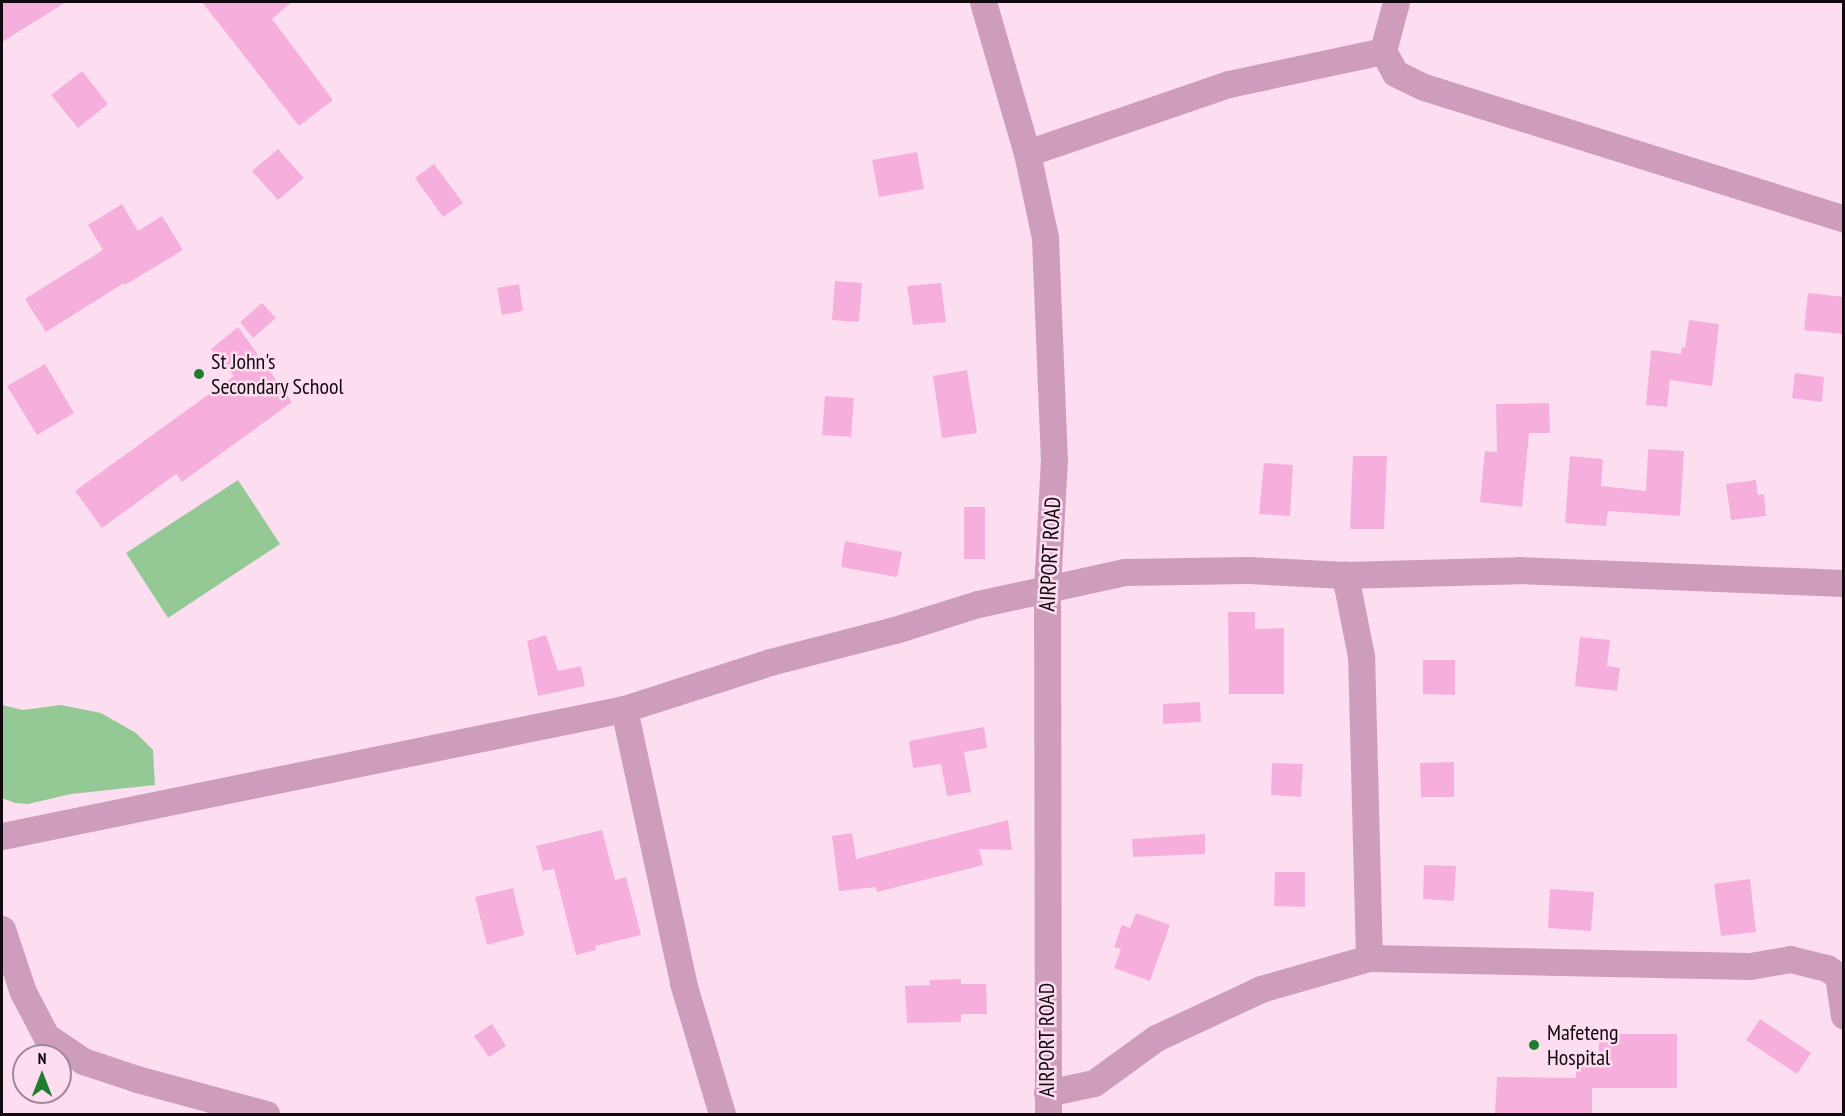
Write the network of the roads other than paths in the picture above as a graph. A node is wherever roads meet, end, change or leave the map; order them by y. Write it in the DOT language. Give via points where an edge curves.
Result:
graph roads {
  1 [pos="983,2"];
  2 [pos="1396,2"];
  3 [pos="1383,51"];
  4 [pos="1027,153"];
  5 [pos="1844,219"];
  6 [pos="1345,575"];
  7 [pos="1844,583"];
  8 [pos="1047,588"];
  9 [pos="624,709"];
  10 [pos="2,836"];
  11 [pos="2,929"];
  12 [pos="1369,958"];
  13 [pos="1844,1016"];
  14 [pos="1047,1104"];
  15 [pos="266,1114"];
  16 [pos="722,1114"];
  1 -- 4 [label="street, AIRPORT ROAD"];
  2 -- 3 [label="street"];
  3 -- 4 [label="street" via="1229,84"];
  3 -- 5 [label="street" via="1395,73 1424,87"];
  4 -- 8 [label="street, AIRPORT ROAD" via="1045,238 1054,459"];
  6 -- 7 [label="street" via="1520,570"];
  6 -- 8 [label="street" via="1248,570 1125,572"];
  6 -- 12 [label="street" via="1361,656"];
  8 -- 9 [label="street" via="770,662"];
  8 -- 14 [label="street, AIRPORT ROAD"];
  9 -- 10 [label="street"];
  9 -- 16 [label="street" via="683,983"];
  11 -- 15 [label="street" via="23,992 46,1036 83,1061"];
  12 -- 13 [label="street" via="1738,966 1790,959 1827,968 1838,976"];
  12 -- 14 [label="street" via="1261,989 1156,1038 1094,1083"];
}
